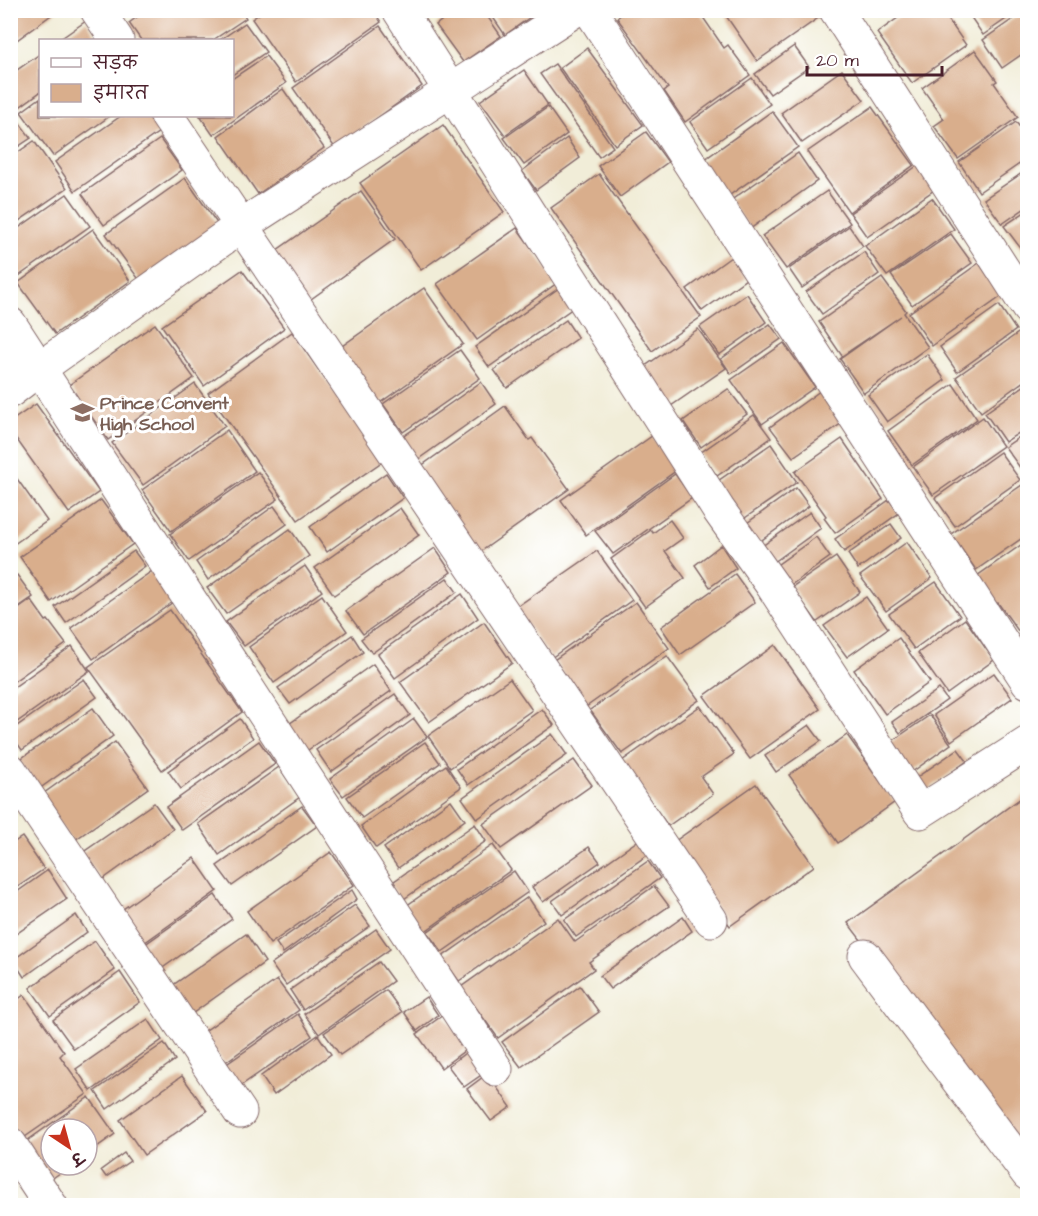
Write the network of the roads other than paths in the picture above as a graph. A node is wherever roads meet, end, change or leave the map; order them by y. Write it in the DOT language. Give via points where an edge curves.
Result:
graph roads {
  1 [pos="97,10"];
  2 [pos="399,10"];
  3 [pos="575,10"];
  4 [pos="590,10"];
  5 [pos="836,10"];
  6 [pos="116,39"];
  7 [pos="451,91"];
  8 [pos="168,117"];
  9 [pos="241,226"];
  10 [pos="1028,308"];
  11 [pos="10,324"];
  12 [pos="40,368"];
  13 [pos="10,391"];
  14 [pos="1028,682"];
  15 [pos="1028,743"];
  16 [pos="10,770"];
  17 [pos="711,920"];
  18 [pos="865,956"];
  19 [pos="496,1069"];
  20 [pos="240,1112"];
  21 [pos="10,1144"];
  22 [pos="1028,1173"];
  23 [pos="51,1206"];
  1 -- 6 [label="street"];
  2 -- 7 [label="street"];
  3 -- 7 [label="street"];
  4 -- 14 [label="street"];
  5 -- 10 [label="street"];
  7 -- 9 [label="street"];
  7 -- 15 [label="street" via="718,509 920,812"];
  8 -- 9 [label="street"];
  9 -- 12 [label="street"];
  9 -- 17 [label="street"];
  11 -- 12 [label="street"];
  12 -- 13 [label="street"];
  12 -- 19 [label="street"];
  16 -- 20 [label="street"];
  18 -- 22 [label="street"];
  21 -- 23 [label="street"];
}
